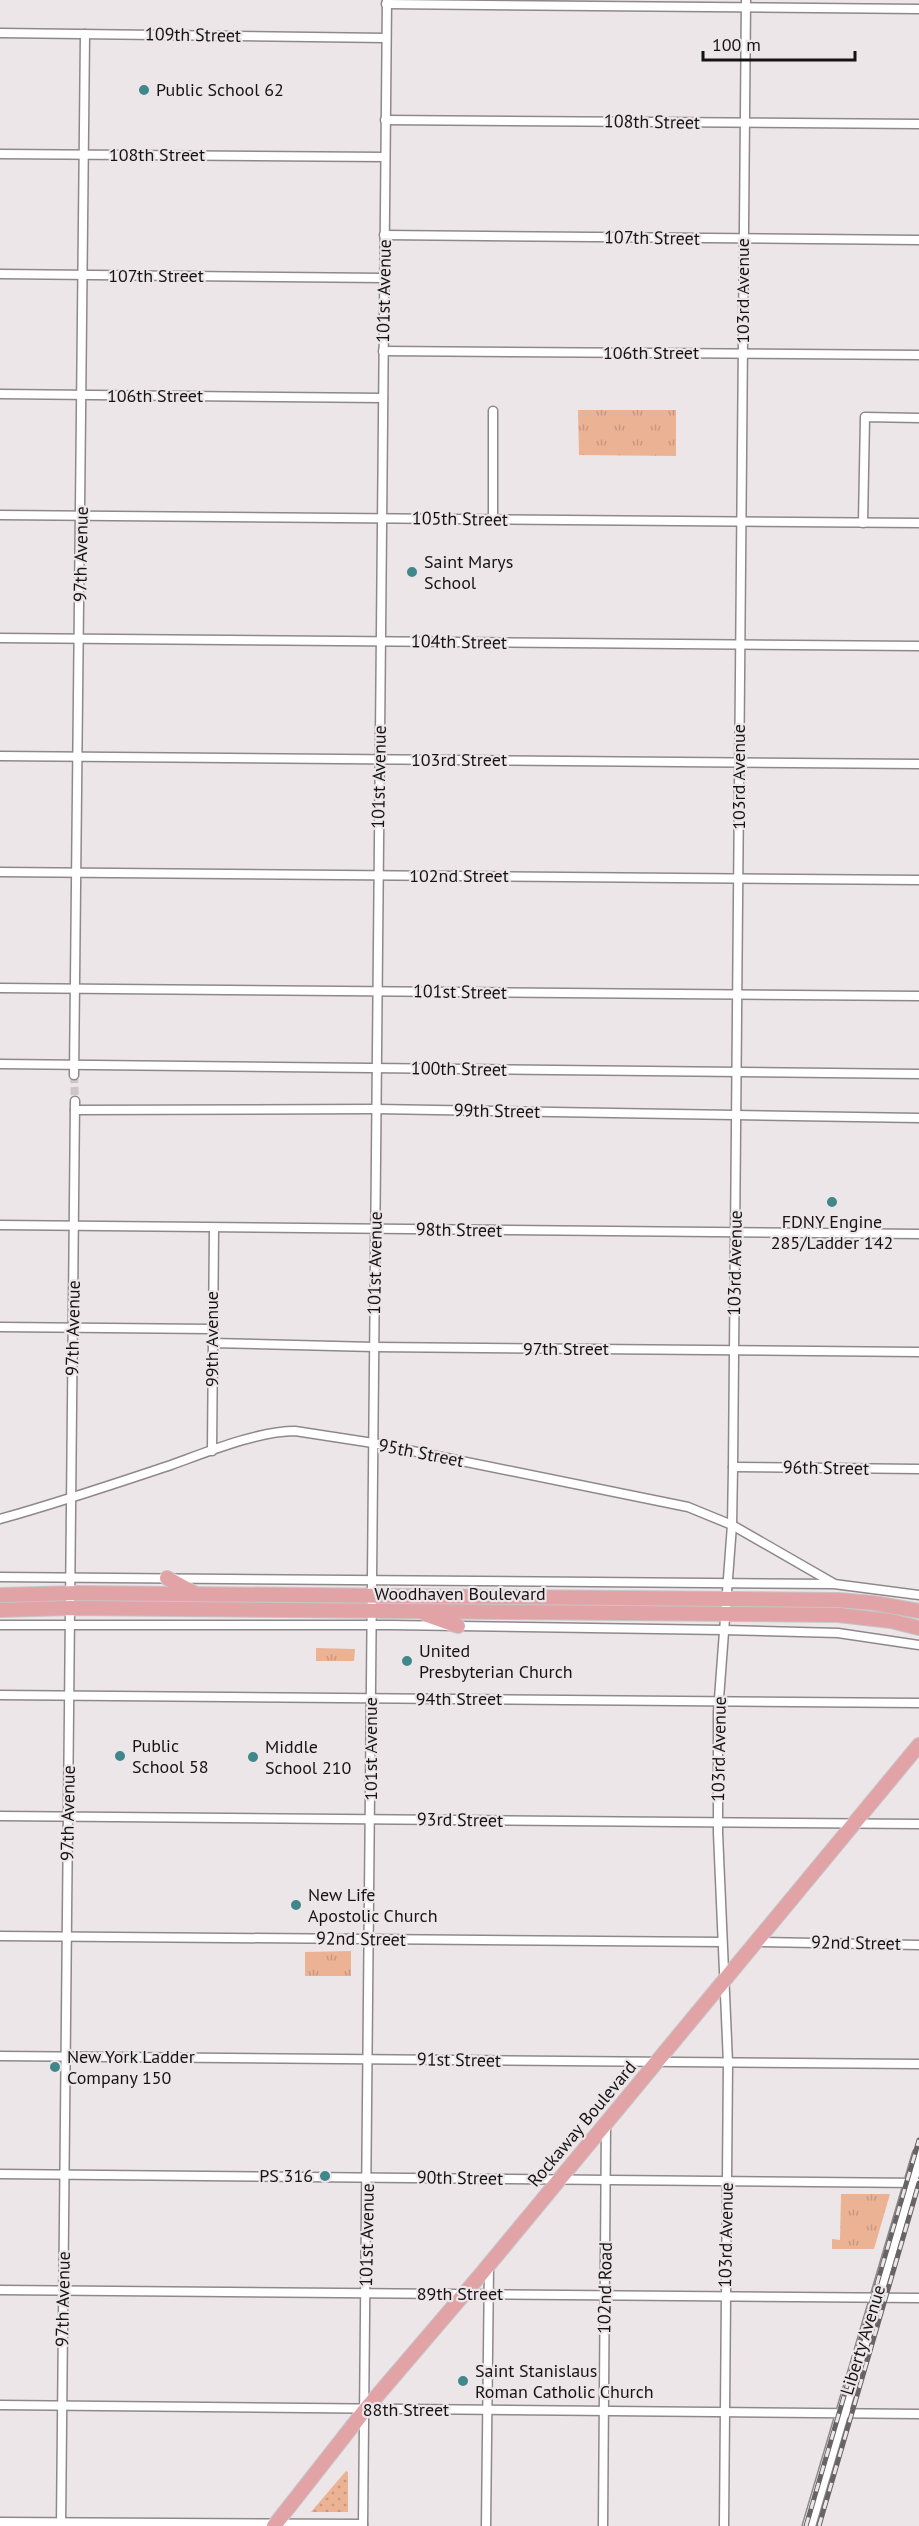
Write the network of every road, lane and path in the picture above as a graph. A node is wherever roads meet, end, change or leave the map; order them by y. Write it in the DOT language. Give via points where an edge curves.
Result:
graph roads {
  1 [pos="387,2"];
  2 [pos="746,4"];
  3 [pos="919,9"];
  4 [pos="0,33"];
  5 [pos="85,34"];
  6 [pos="386,38"];
  7 [pos="386,120"];
  8 [pos="745,123"];
  9 [pos="919,124"];
  10 [pos="0,154"];
  11 [pos="83,154"];
  12 [pos="385,157"];
  13 [pos="384,235"];
  14 [pos="744,238"];
  15 [pos="919,240"];
  16 [pos="0,274"];
  17 [pos="82,275"];
  18 [pos="384,278"];
  19 [pos="383,351"];
  20 [pos="743,354"];
  21 [pos="919,355"];
  22 [pos="0,394"];
  23 [pos="80,395"];
  24 [pos="383,398"];
  25 [pos="493,411"];
  26 [pos="919,418"];
  27 [pos="0,515"];
  28 [pos="81,515"];
  29 [pos="382,518"];
  30 [pos="493,519"];
  31 [pos="742,521"];
  32 [pos="863,523"];
  33 [pos="919,523"];
  34 [pos="0,638"];
  35 [pos="80,639"];
  36 [pos="381,642"];
  37 [pos="740,645"];
  38 [pos="919,646"];
  39 [pos="0,756"];
  40 [pos="78,757"];
  41 [pos="379,760"];
  42 [pos="738,763"];
  43 [pos="919,764"];
  44 [pos="0,872"];
  45 [pos="78,873"];
  46 [pos="378,876"];
  47 [pos="738,879"];
  48 [pos="919,880"];
  49 [pos="0,988"];
  50 [pos="75,988"];
  51 [pos="377,991"];
  52 [pos="737,994"];
  53 [pos="919,996"];
  54 [pos="0,1064"];
  55 [pos="74,1065"];
  56 [pos="376,1068"];
  57 [pos="737,1072"];
  58 [pos="919,1074"];
  59 [pos="74,1075"];
  60 [pos="75,1106"];
  61 [pos="376,1109"];
  62 [pos="736,1115"];
  63 [pos="919,1118"];
  64 [pos="0,1225"];
  65 [pos="75,1226"];
  66 [pos="214,1228"];
  67 [pos="375,1229"];
  68 [pos="735,1232"];
  69 [pos="919,1234"];
  70 [pos="0,1328"];
  71 [pos="74,1328"];
  72 [pos="212,1329"];
  73 [pos="212,1343"];
  74 [pos="374,1347"];
  75 [pos="734,1350"];
  76 [pos="919,1352"];
  77 [pos="373,1443"];
  78 [pos="212,1451"];
  79 [pos="733,1467"];
  80 [pos="919,1469"];
  81 [pos="70,1499"];
  82 [pos="0,1519"];
  83 [pos="732,1525"];
  84 [pos="0,1577"];
  85 [pos="71,1577"];
  86 [pos="167,1578"];
  87 [pos="372,1580"];
  88 [pos="726,1583"];
  89 [pos="834,1584"];
  90 [pos="71,1593"];
  91 [pos="195,1594"];
  92 [pos="0,1595"];
  93 [pos="371,1595"];
  94 [pos="919,1595"];
  95 [pos="725,1599"];
  96 [pos="71,1608"];
  97 [pos="0,1610"];
  98 [pos="371,1611"];
  99 [pos="416,1611"];
  100 [pos="919,1611"];
  101 [pos="724,1614"];
  102 [pos="70,1623"];
  103 [pos="0,1625"];
  104 [pos="371,1626"];
  105 [pos="458,1626"];
  106 [pos="919,1628"];
  107 [pos="723,1630"];
  108 [pos="919,1645"];
  109 [pos="0,1695"];
  110 [pos="70,1696"];
  111 [pos="371,1698"];
  112 [pos="718,1701"];
  113 [pos="919,1703"];
  114 [pos="919,1745"];
  115 [pos="0,1816"];
  116 [pos="68,1816"];
  117 [pos="370,1819"];
  118 [pos="718,1822"];
  119 [pos="857,1823"];
  120 [pos="919,1824"];
  121 [pos="0,1936"];
  122 [pos="67,1936"];
  123 [pos="369,1939"];
  124 [pos="722,1942"];
  125 [pos="758,1942"];
  126 [pos="919,1945"];
  127 [pos="724,1983"];
  128 [pos="0,2056"];
  129 [pos="66,2057"];
  130 [pos="368,2060"];
  131 [pos="657,2062"];
  132 [pos="728,2063"];
  133 [pos="919,2064"];
  134 [pos="606,2122"];
  135 [pos="919,2154"];
  136 [pos="0,2174"];
  137 [pos="64,2175"];
  138 [pos="367,2178"];
  139 [pos="558,2179"];
  140 [pos="607,2179"];
  141 [pos="727,2181"];
  142 [pos="915,2183"];
  143 [pos="489,2265"];
  144 [pos="0,2290"];
  145 [pos="63,2290"];
  146 [pos="366,2293"];
  147 [pos="464,2294"];
  148 [pos="489,2294"];
  149 [pos="604,2295"];
  150 [pos="726,2296"];
  151 [pos="876,2298"];
  152 [pos="919,2298"];
  153 [pos="0,2405"];
  154 [pos="62,2406"];
  155 [pos="365,2410"];
  156 [pos="488,2410"];
  157 [pos="604,2410"];
  158 [pos="725,2412"];
  159 [pos="841,2414"];
  160 [pos="919,2414"];
  161 [pos="0,2522"];
  162 [pos="61,2524"];
  163 [pos="275,2525"];
  164 [pos="363,2525"];
  165 [pos="486,2526"];
  166 [pos="603,2526"];
  167 [pos="724,2526"];
  168 [pos="809,2526"];
  1 -- 2 [label="street"];
  1 -- 6 [label="street, 101st Avenue"];
  2 -- 3 [label="street"];
  2 -- 8 [label="street, 103rd Avenue"];
  4 -- 5 [label="street, 109th Street"];
  5 -- 6 [label="street, 109th Street"];
  5 -- 11 [label="street, 97th Avenue"];
  6 -- 7 [label="street, 101st Avenue"];
  7 -- 8 [label="street, 108th Street"];
  7 -- 12 [label="street, 101st Avenue"];
  8 -- 9 [label="street, 108th Street"];
  8 -- 14 [label="street, 103rd Avenue"];
  10 -- 11 [label="street, 108th Street"];
  11 -- 12 [label="street, 108th Street"];
  11 -- 17 [label="street, 97th Avenue"];
  12 -- 13 [label="street, 101st Avenue"];
  13 -- 14 [label="street, 107th Street"];
  13 -- 18 [label="street, 101st Avenue"];
  14 -- 15 [label="street, 107th Street"];
  14 -- 20 [label="street, 103rd Avenue"];
  16 -- 17 [label="street, 107th Street"];
  17 -- 18 [label="street, 107th Street"];
  17 -- 23 [label="street, 97th Avenue"];
  18 -- 19 [label="street, 101st Avenue"];
  19 -- 20 [label="street, 106th Street"];
  19 -- 24 [label="street, 101st Avenue"];
  20 -- 21 [label="street, 106th Street"];
  20 -- 31 [label="street, 103rd Avenue"];
  22 -- 23 [label="street, 106th Street"];
  23 -- 24 [label="street, 106th Street"];
  23 -- 28 [label="street, 97th Avenue"];
  24 -- 29 [label="street, 101st Avenue"];
  25 -- 30 [label="street"];
  26 -- 32 [label="street" via="865,417"];
  27 -- 28 [label="street, 105th Street"];
  28 -- 29 [label="street, 105th Street"];
  28 -- 35 [label="street, 97th Avenue"];
  29 -- 30 [label="street, 105th Street"];
  29 -- 36 [label="street, 101st Avenue"];
  30 -- 31 [label="street, 105th Street"];
  31 -- 32 [label="street, 105th Street"];
  31 -- 37 [label="street, 103rd Avenue"];
  32 -- 33 [label="street, 105th Street"];
  34 -- 35 [label="street, 104th Street"];
  35 -- 36 [label="street, 104th Street"];
  35 -- 40 [label="street, 97th Avenue"];
  36 -- 37 [label="street, 104th Street"];
  36 -- 41 [label="street, 101st Avenue"];
  37 -- 38 [label="street, 104th Street"];
  37 -- 42 [label="street, 103rd Avenue"];
  39 -- 40 [label="street, 103rd Street"];
  40 -- 41 [label="street, 103rd Street"];
  40 -- 45 [label="street, 97th Avenue"];
  41 -- 42 [label="street, 103rd Street"];
  41 -- 46 [label="street, 101st Avenue"];
  42 -- 43 [label="street, 103rd Street"];
  42 -- 47 [label="street, 103rd Avenue"];
  44 -- 45 [label="street, 102nd Street"];
  45 -- 46 [label="street, 102nd Street"];
  45 -- 50 [label="street, 97th Avenue"];
  46 -- 47 [label="street, 102nd Street"];
  46 -- 51 [label="street, 101st Avenue"];
  47 -- 48 [label="street, 102nd Street"];
  47 -- 52 [label="street, 103rd Avenue"];
  49 -- 50 [label="street, 101st Street"];
  50 -- 51 [label="street, 101st Street"];
  50 -- 55 [label="street, 97th Avenue"];
  51 -- 52 [label="street, 101st Street"];
  51 -- 56 [label="street, 101st Avenue"];
  52 -- 53 [label="street, 101st Street"];
  52 -- 57 [label="street, 103rd Avenue"];
  54 -- 55 [label="street, 100th Street"];
  55 -- 56 [label="street, 100th Street"];
  55 -- 59 [label="street, 97th Avenue"];
  56 -- 57 [label="street, 100th Street"];
  56 -- 61 [label="street, 101st Avenue"];
  57 -- 58 [label="street, 100th Street"];
  57 -- 62 [label="street, 103rd Avenue"];
  60 -- 61 [label="street, 99th Street"];
  60 -- 65 [label="street, 97th Avenue"];
  61 -- 62 [label="street, 99th Street"];
  61 -- 67 [label="street, 101st Avenue"];
  62 -- 63 [label="street, 99th Street"];
  62 -- 68 [label="street, 103rd Avenue"];
  64 -- 65 [label="street, 98th Street"];
  65 -- 66 [label="street, 98th Street"];
  65 -- 71 [label="street, 97th Avenue"];
  66 -- 67 [label="street, 98th Street"];
  66 -- 72 [label="street, 99th Avenue"];
  67 -- 68 [label="street, 98th Street"];
  67 -- 74 [label="street, 101st Avenue"];
  68 -- 69 [label="street, 98th Street"];
  68 -- 75 [label="street, 103rd Avenue"];
  70 -- 71 [label="street"];
  71 -- 72 [label="street"];
  71 -- 81 [label="street, 97th Avenue"];
  72 -- 73 [label="street, 99th Avenue"];
  73 -- 74 [label="street, 97th Street"];
  73 -- 78 [label="street, 99th Avenue"];
  74 -- 75 [label="street, 97th Street"];
  74 -- 77 [label="street, 101st Avenue"];
  75 -- 76 [label="street, 97th Street"];
  75 -- 79 [label="street, 103rd Avenue"];
  77 -- 78 [label="street, 95th Street" via="282,1431"];
  77 -- 83 [label="street, 95th Street" via="669,1503 707,1513"];
  77 -- 87 [label="street, 101st Avenue"];
  78 -- 81 [label="street, 95th Street"];
  79 -- 80 [label="street, 96th Street"];
  79 -- 83 [label="street, 103rd Avenue"];
  81 -- 82 [label="street, 95th Street"];
  81 -- 85 [label="street, 97th Avenue"];
  83 -- 88 [label="street, 103rd Avenue"];
  83 -- 89 [label="street, 95th Street"];
  84 -- 85 [label="street, Woodhaven Boulevard"];
  85 -- 86 [label="street, Woodhaven Boulevard"];
  85 -- 90 [label="street, 97th Avenue"];
  86 -- 87 [label="street, Woodhaven Boulevard"];
  86 -- 91 [label="main road"];
  87 -- 88 [label="street, Woodhaven Boulevard"];
  87 -- 93 [label="street, 101st Avenue"];
  88 -- 89 [label="street, Woodhaven Boulevard"];
  88 -- 95 [label="street, 103rd Avenue"];
  89 -- 94 [label="street, Woodhaven Boulevard"];
  90 -- 91 [label="main road, Woodhaven Boulevard"];
  90 -- 92 [label="main road, Woodhaven Boulevard"];
  90 -- 96 [label="street, 97th Avenue"];
  91 -- 93 [label="main road, Woodhaven Boulevard"];
  93 -- 95 [label="main road, Woodhaven Boulevard"];
  93 -- 98 [label="street, 101st Avenue"];
  95 -- 100 [label="main road, Woodhaven Boulevard" via="850,1601"];
  95 -- 101 [label="street, 103rd Avenue"];
  96 -- 97 [label="main road, Woodhaven Boulevard"];
  96 -- 98 [label="main road, Woodhaven Boulevard"];
  96 -- 102 [label="street, 97th Avenue"];
  98 -- 99 [label="main road, Woodhaven Boulevard"];
  98 -- 104 [label="street, 101st Avenue"];
  99 -- 101 [label="main road, Woodhaven Boulevard"];
  99 -- 105 [label="main road"];
  101 -- 106 [label="main road, Woodhaven Boulevard" via="838,1614"];
  101 -- 107 [label="street, 103rd Avenue"];
  102 -- 103 [label="street, Woodhaven Boulevard"];
  102 -- 104 [label="street, Woodhaven Boulevard"];
  102 -- 110 [label="street, 97th Avenue"];
  104 -- 105 [label="street, Woodhaven Boulevard"];
  104 -- 111 [label="street, 101st Avenue"];
  105 -- 107 [label="street, Woodhaven Boulevard"];
  107 -- 108 [label="street, Woodhaven Boulevard" via="838,1633"];
  107 -- 112 [label="street, 103rd Avenue"];
  109 -- 110 [label="street, 94th Street"];
  110 -- 111 [label="street, 94th Street"];
  110 -- 116 [label="street, 97th Avenue"];
  111 -- 112 [label="street, 94th Street"];
  111 -- 117 [label="street, 101st Avenue"];
  112 -- 113 [label="street, 94th Street"];
  112 -- 118 [label="street, 103rd Avenue"];
  114 -- 119 [label="main road, Rockaway Boulevard"];
  115 -- 116 [label="street, 93rd Street"];
  116 -- 117 [label="street, 93rd Street"];
  116 -- 122 [label="street, 97th Avenue"];
  117 -- 118 [label="street, 93rd Street"];
  117 -- 123 [label="street, 101st Avenue"];
  118 -- 119 [label="street, 93rd Street"];
  118 -- 124 [label="street, 103rd Avenue"];
  119 -- 120 [label="street, 93rd Street"];
  119 -- 125 [label="main road, Rockaway Boulevard"];
  121 -- 122 [label="street, 92nd Street"];
  122 -- 123 [label="street, 92nd Street"];
  122 -- 129 [label="street, 97th Avenue"];
  123 -- 124 [label="street, 92nd Street"];
  123 -- 130 [label="street, 101st Avenue"];
  124 -- 127 [label="street, 103rd Avenue"];
  125 -- 126 [label="street, 92nd Street"];
  125 -- 127 [label="main road, Rockaway Boulevard"];
  127 -- 131 [label="main road, Rockaway Boulevard"];
  127 -- 132 [label="street, 103rd Avenue"];
  128 -- 129 [label="street, 91st Street"];
  129 -- 130 [label="street, 91st Street"];
  129 -- 137 [label="street, 97th Avenue"];
  130 -- 131 [label="street, 91st Street"];
  130 -- 138 [label="street, 101st Avenue"];
  131 -- 132 [label="street, 91st Street"];
  131 -- 134 [label="main road, Rockaway Boulevard"];
  132 -- 133 [label="street, 91st Street"];
  132 -- 141 [label="street, 103rd Avenue"];
  134 -- 139 [label="main road, Rockaway Boulevard"];
  134 -- 140 [label="street, 102nd Road"];
  135 -- 142 [label="street, Liberty Avenue"];
  136 -- 137 [label="street, 90th Street"];
  137 -- 138 [label="street, 90th Street"];
  137 -- 145 [label="street, 97th Avenue"];
  138 -- 139 [label="street, 90th Street"];
  138 -- 146 [label="street, 101st Avenue"];
  139 -- 140 [label="street, 90th Street"];
  139 -- 143 [label="main road, Rockaway Boulevard"];
  140 -- 141 [label="street, 90th Street"];
  140 -- 149 [label="street, 102nd Road"];
  141 -- 142 [label="street, 90th Street"];
  141 -- 150 [label="street, 103rd Avenue"];
  142 -- 151 [label="street, Liberty Avenue"];
  143 -- 147 [label="main road, Rockaway Boulevard"];
  143 -- 148 [label="street"];
  144 -- 145 [label="street, 89th Street"];
  145 -- 146 [label="street, 89th Street"];
  145 -- 154 [label="street, 97th Avenue"];
  146 -- 147 [label="street, 89th Street"];
  146 -- 155 [label="street, 101st Avenue"];
  147 -- 148 [label="street, 89th Street"];
  147 -- 155 [label="main road, Rockaway Boulevard"];
  148 -- 149 [label="street, 89th Street"];
  148 -- 156 [label="street"];
  149 -- 150 [label="street, 89th Street"];
  149 -- 157 [label="street, 102nd Road"];
  150 -- 151 [label="street, 89th Street"];
  150 -- 158 [label="street, 103rd Avenue"];
  151 -- 152 [label="street, 89th Street"];
  151 -- 159 [label="street, Liberty Avenue"];
  153 -- 154 [label="street, 88th Street"];
  154 -- 155 [label="street, 88th Street"];
  154 -- 162 [label="street, 97th Avenue"];
  155 -- 156 [label="street, 88th Street"];
  155 -- 163 [label="main road, Rockaway Boulevard"];
  155 -- 164 [label="street, 101st Avenue"];
  156 -- 157 [label="street, 88th Street"];
  156 -- 165 [label="street"];
  157 -- 158 [label="street, 88th Street"];
  157 -- 166 [label="street, 102nd Road"];
  158 -- 159 [label="street, 88th Street"];
  158 -- 167 [label="street, 103rd Avenue"];
  159 -- 160 [label="street, 88th Street"];
  159 -- 168 [label="street, Liberty Avenue"];
  161 -- 162 [label="street"];
  162 -- 163 [label="street"];
  163 -- 164 [label="street"];
}
